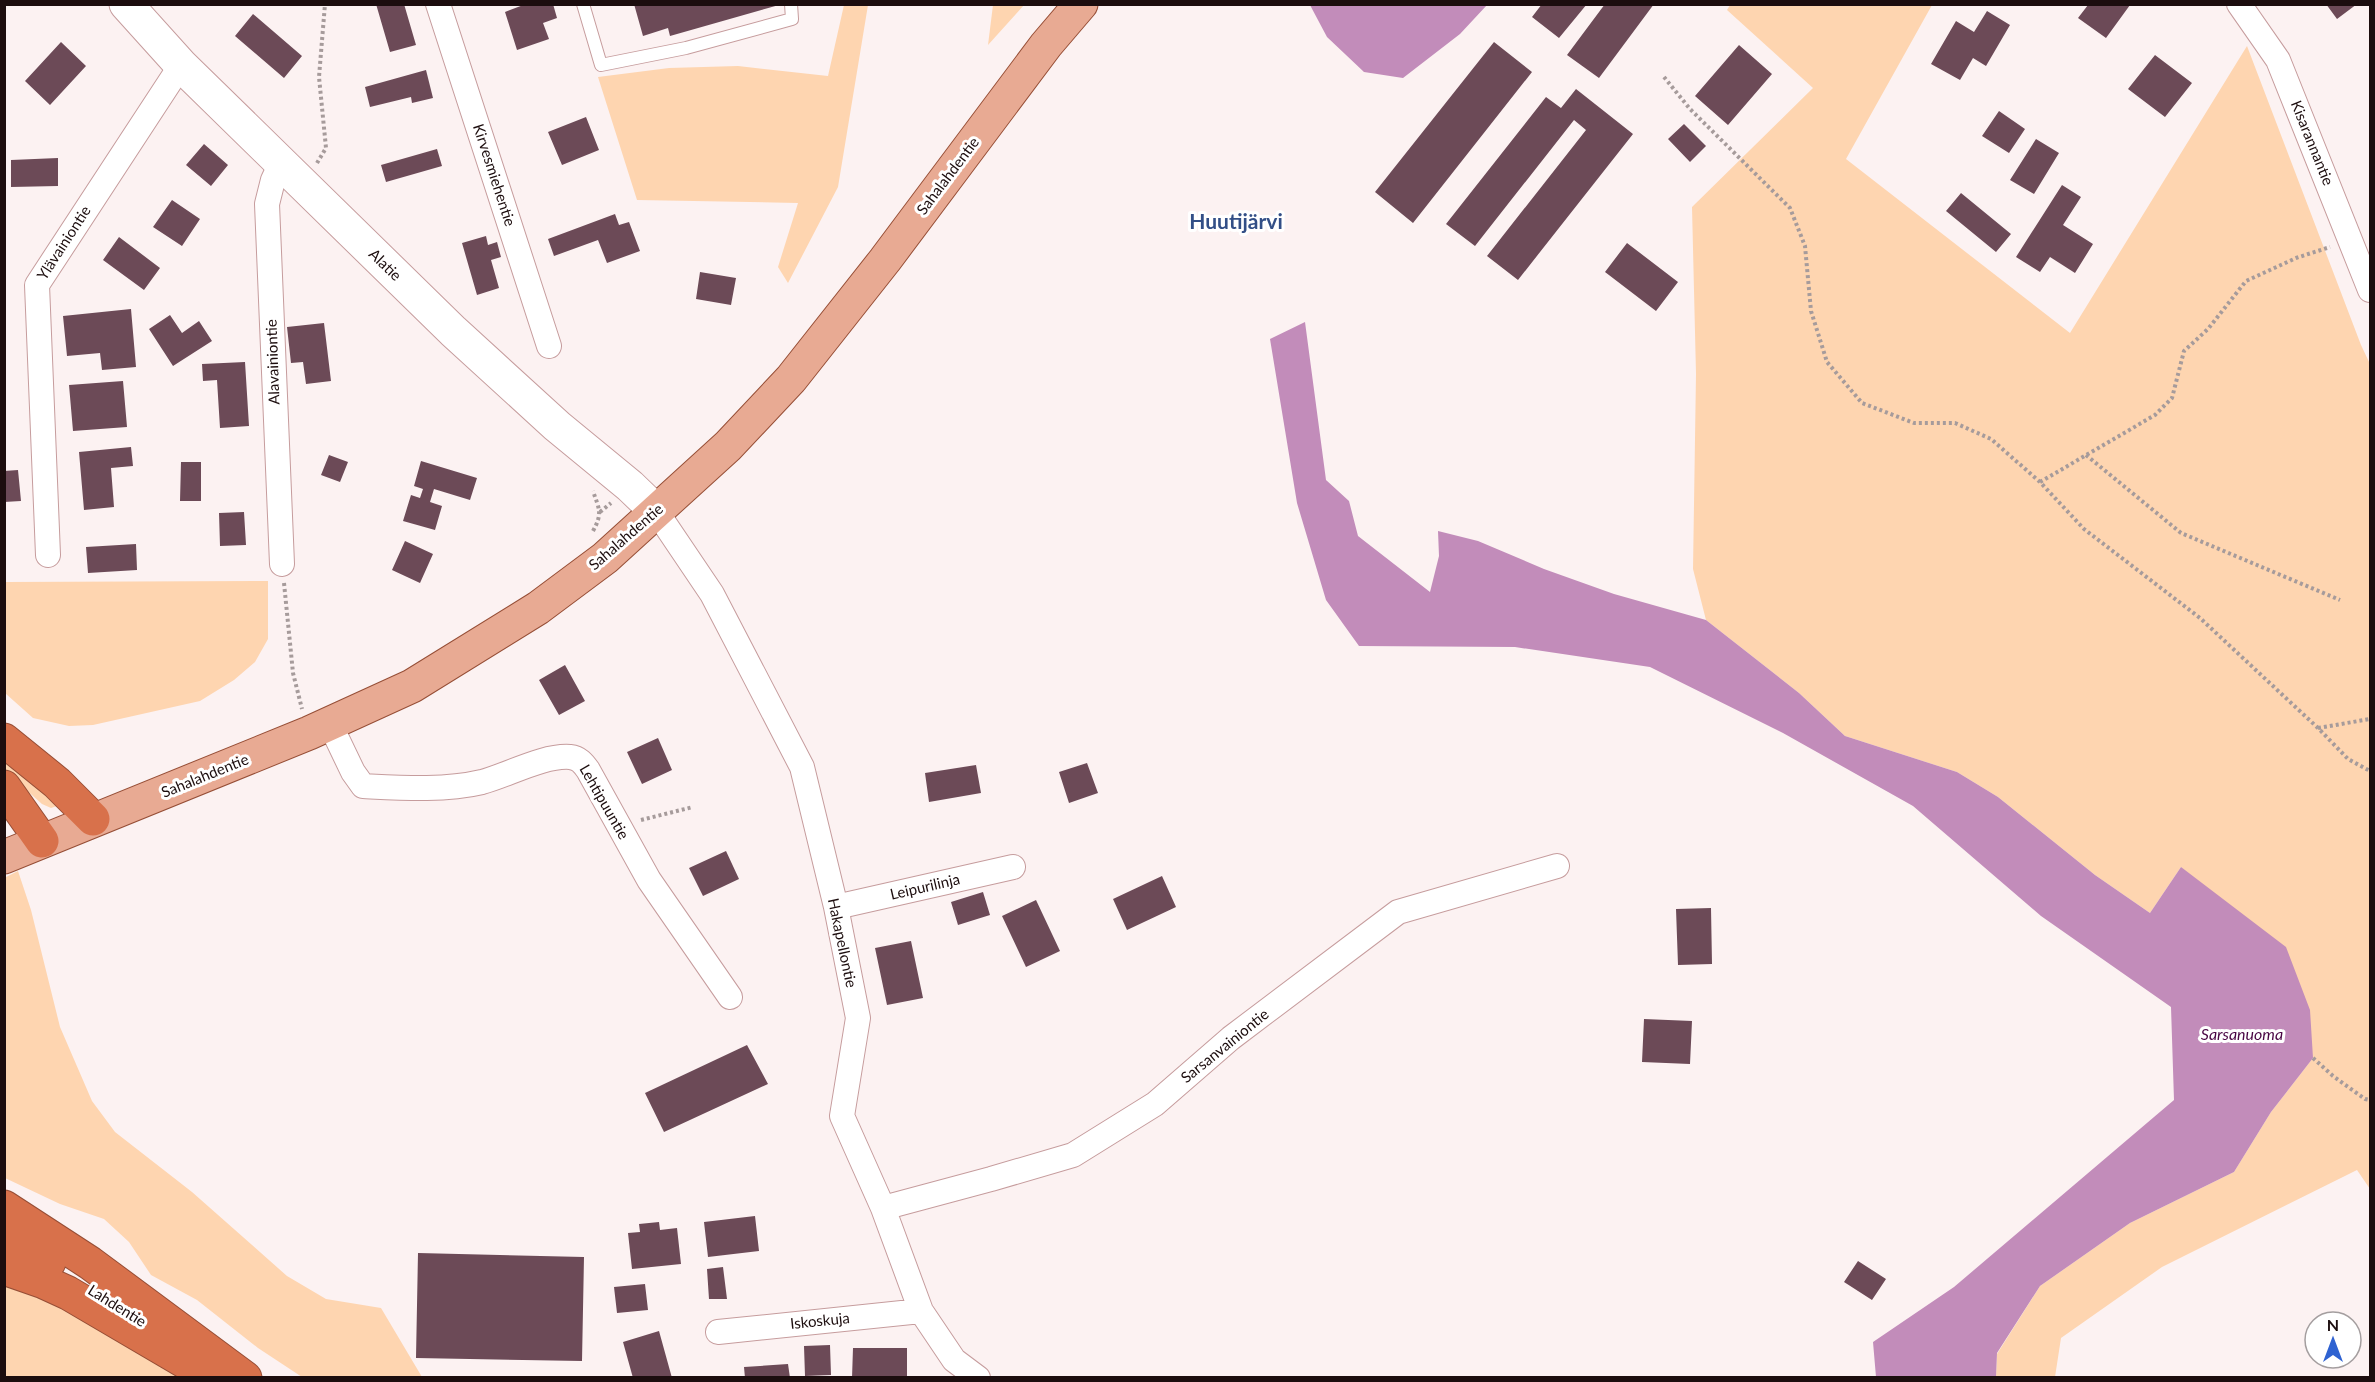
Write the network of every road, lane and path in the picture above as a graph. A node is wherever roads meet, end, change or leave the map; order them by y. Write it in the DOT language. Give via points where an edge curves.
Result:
graph roads {
  1 [pos="126,4"];
  2 [pos="325,4"];
  3 [pos="438,4"];
  4 [pos="583,4"];
  5 [pos="791,4"];
  6 [pos="1081,4"];
  7 [pos="2239,4"];
  8 [pos="181,65"];
  9 [pos="1664,76"];
  10 [pos="292,174"];
  11 [pos="2350,240"];
  12 [pos="2370,290"];
  13 [pos="549,346"];
  14 [pos="2086,455"];
  15 [pos="2040,482"];
  16 [pos="656,511"];
  17 [pos="48,555"];
  18 [pos="282,564"];
  19 [pos="2340,600"];
  20 [pos="2370,719"];
  21 [pos="2319,728"];
  22 [pos="319,729"];
  23 [pos="4,740"];
  24 [pos="2370,771"];
  25 [pos="4,787"];
  26 [pos="693,807"];
  27 [pos="93,819"];
  28 [pos="619,826"];
  29 [pos="42,841"];
  30 [pos="4,857"];
  31 [pos="1014,867"];
  32 [pos="1557,867"];
  33 [pos="836,907"];
  34 [pos="730,997"];
  35 [pos="2313,1058"];
  36 [pos="2370,1100"];
  37 [pos="4,1207"];
  38 [pos="883,1208"];
  39 [pos="4,1234"];
  40 [pos="4,1268"];
  41 [pos="921,1311"];
  42 [pos="718,1332"];
  43 [pos="213,1377"];
  44 [pos="231,1377"];
  45 [pos="245,1377"];
  46 [pos="978,1377"];
  1 -- 8 [label="street, Alatie"];
  2 -- 10 [label="path" via="319,77 326,148"];
  3 -- 13 [label="street, Kirvesmiehentie"];
  4 -- 5 [label="lane" via="601,65 686,48 792,19"];
  6 -- 16 [label="main road, Sahalahdentie" via="791,379 728,446"];
  7 -- 11 [label="street, Kisarannantie" via="2278,60"];
  8 -- 10 [label="street, Alatie"];
  8 -- 17 [label="street, Ylävainiontie" via="37,285"];
  9 -- 15 [label="path" via="1690,109 1790,208 1805,246 1811,311 1827,362 1862,403 1914,423 1955,423 1991,439"];
  10 -- 16 [label="street, Alatie" via="453,331"];
  10 -- 18 [label="street, Alavainiontie" via="273,180 267,204"];
  11 -- 12 [label="street, Kisarannantie"];
  11 -- 14 [label="path" via="2296,258 2246,281 2208,329 2184,351 2172,398 2155,415"];
  14 -- 15 [label="path"];
  14 -- 19 [label="path" via="2181,533"];
  15 -- 21 [label="path" via="2084,529 2200,618"];
  16 -- 22 [label="main road, Sahalahdentie" via="605,558 538,608 412,686"];
  16 -- 33 [label="street, Hakapellontie" via="712,594 802,767"];
  18 -- 22 [label="path" via="293,673"];
  20 -- 21 [label="path"];
  21 -- 24 [label="path" via="2348,759"];
  22 -- 27 [label="main road, Sahalahdentie"];
  22 -- 28 [label="street, Lehtipuuntie" via="363,786 426,788 480,782 549,760 580,760"];
  23 -- 27 [label="highway" via="57,783"];
  25 -- 29 [label="highway"];
  26 -- 28 [label="path"];
  27 -- 29 [label="main road, Sahalahdentie"];
  28 -- 34 [label="street, Lehtipuuntie" via="649,880"];
  29 -- 30 [label="main road, Sahalahdentie"];
  31 -- 33 [label="street, Leipurilinja"];
  32 -- 38 [label="street, Sarsanvainiontie" via="1398,912 1231,1038 1155,1104 1073,1155"];
  33 -- 38 [label="street, Hakapellontie" via="858,1018 842,1116"];
  35 -- 36 [label="path"];
  37 -- 45 [label="highway" via="90,1263"];
  38 -- 41 [label="street, Hakapellontie"];
  39 -- 44 [label="highway, Lahdentie"];
  40 -- 43 [label="highway" via="68,1293"];
  41 -- 42 [label="street, Iskoskuja"];
  41 -- 46 [label="street, Hakapellontie" via="954,1360"];
}
